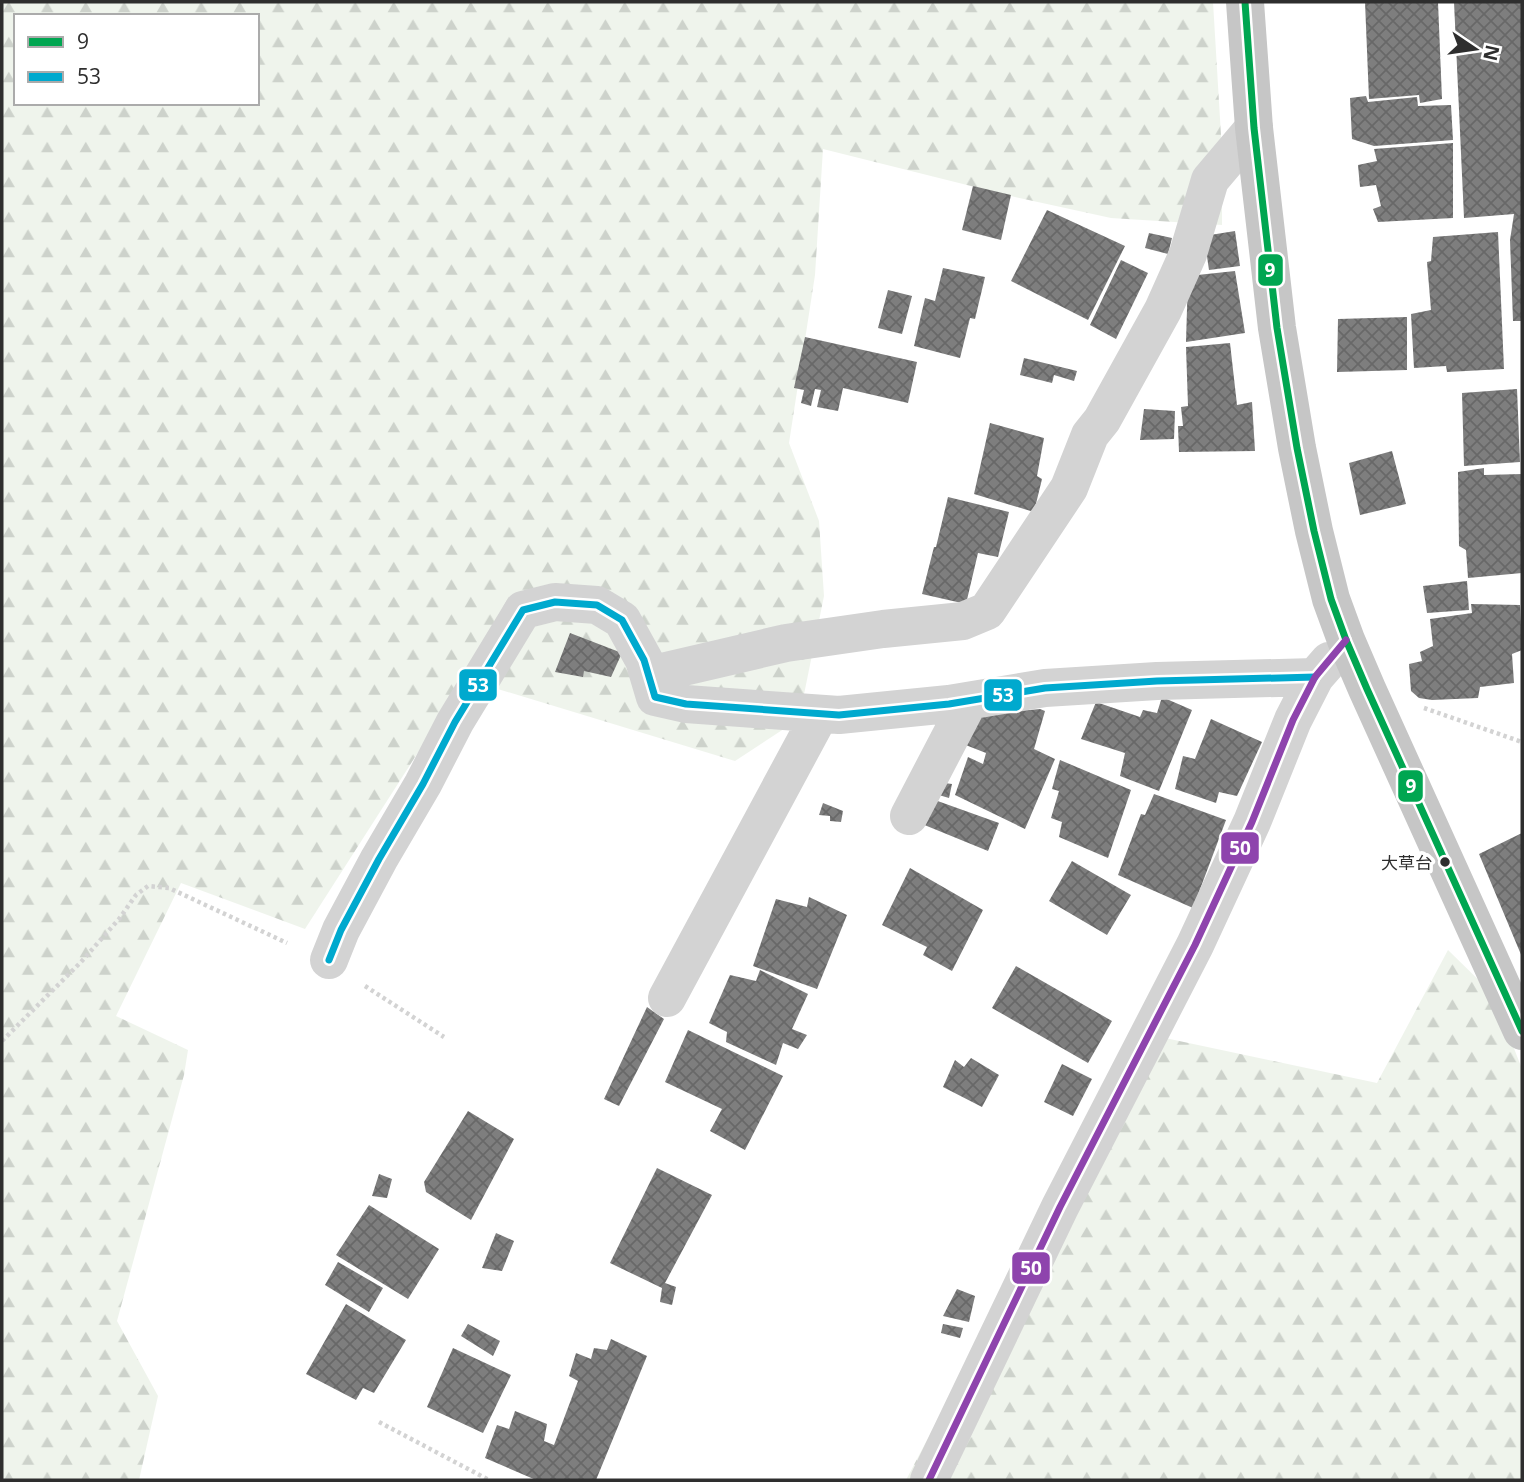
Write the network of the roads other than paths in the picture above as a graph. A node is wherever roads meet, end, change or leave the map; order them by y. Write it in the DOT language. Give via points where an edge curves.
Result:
graph roads {
  1 [pos="1245,2"];
  2 [pos="1254,128"];
  3 [pos="1346,640"];
  4 [pos="649,675"];
  5 [pos="1315,677"];
  6 [pos="969,701"];
  7 [pos="820,714"];
  8 [pos="909,816"];
  9 [pos="329,960"];
  10 [pos="667,998"];
  11 [pos="1522,1031"];
  12 [pos="929,1480"];
  1 -- 2 [label="main road"];
  2 -- 3 [label="main road" via="1277,328 1297,448 1328,588"];
  2 -- 4 [label="street" via="1210,180 1188,254 1163,310 1090,435 1069,488 988,611 963,621 786,643"];
  3 -- 5 [label="street"];
  3 -- 11 [label="main road"];
  4 -- 7 [label="street" via="655,697 666,700"];
  4 -- 9 [label="street" via="622,620 597,605 555,602 523,610 379,859"];
  5 -- 6 [label="street" via="1045,688"];
  5 -- 12 [label="street" via="1195,945 1060,1207"];
  6 -- 7 [label="street"];
  6 -- 8 [label="street"];
  7 -- 10 [label="street"];
}
